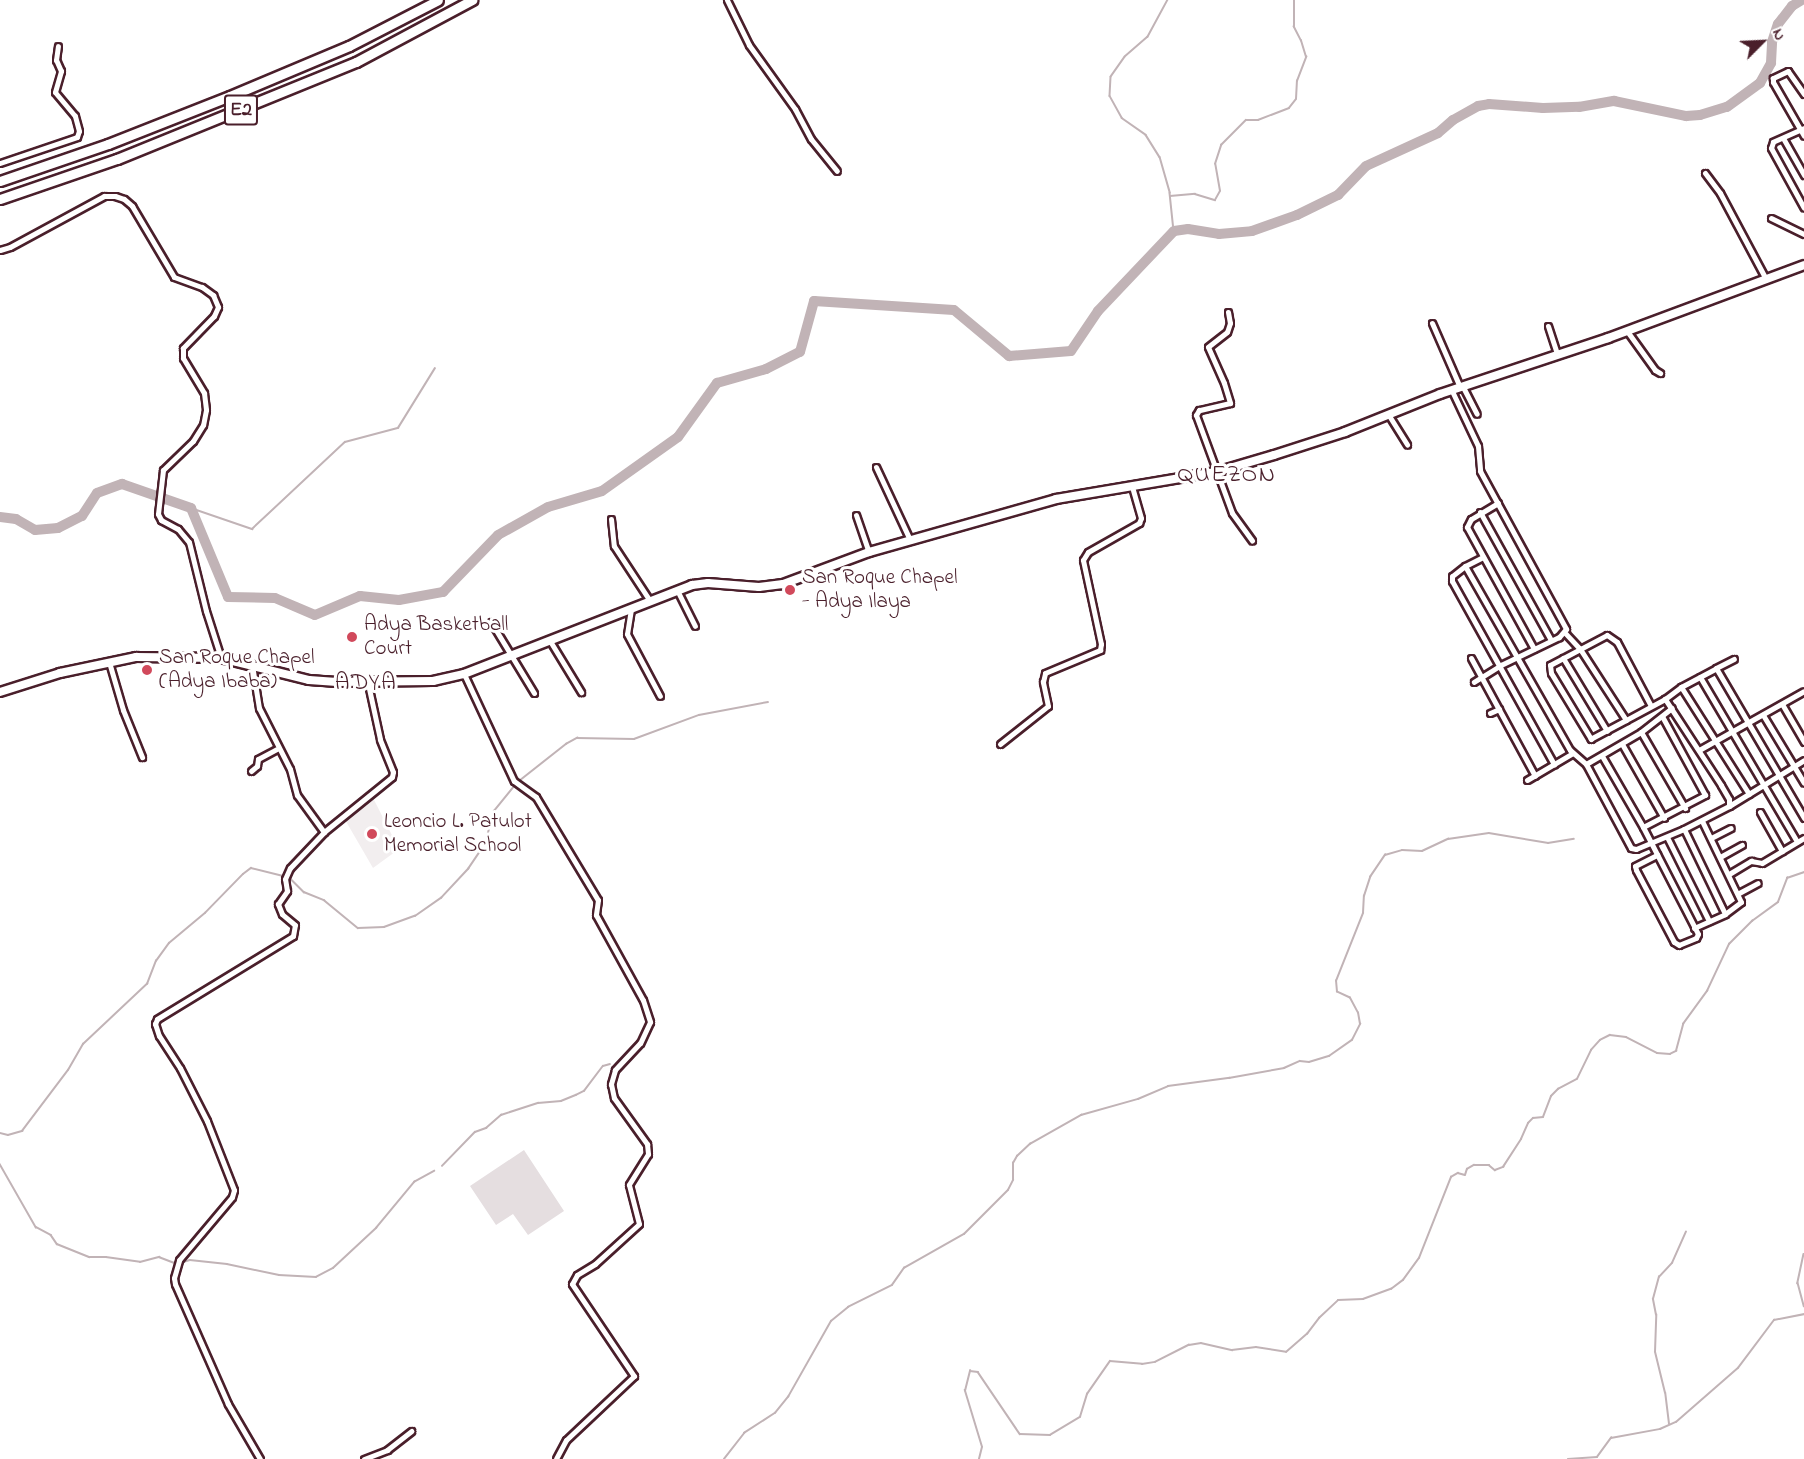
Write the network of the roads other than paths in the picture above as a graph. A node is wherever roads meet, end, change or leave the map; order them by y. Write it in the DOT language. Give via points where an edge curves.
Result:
graph roads {
  1 [pos="438,0"];
  2 [pos="472,0"];
  3 [pos="727,0"];
  4 [pos="58,46"];
  5 [pos="1804,94"];
  6 [pos="1802,129"];
  7 [pos="1804,136"];
  8 [pos="1784,138"];
  9 [pos="0,163"];
  10 [pos="837,171"];
  11 [pos="1705,173"];
  12 [pos="1804,175"];
  13 [pos="0,181"];
  14 [pos="0,199"];
  15 [pos="1804,208"];
  16 [pos="1771,218"];
  17 [pos="1804,234"];
  18 [pos="0,250"];
  19 [pos="1804,265"];
  20 [pos="1766,279"];
  21 [pos="1228,312"];
  22 [pos="1432,323"];
  23 [pos="1548,326"];
  24 [pos="1627,331"];
  25 [pos="1557,354"];
  26 [pos="1660,372"];
  27 [pos="1458,388"];
  28 [pos="1388,414"];
  29 [pos="1477,414"];
  30 [pos="1407,445"];
  31 [pos="876,467"];
  32 [pos="1216,472"];
  33 [pos="1132,486"];
  34 [pos="1498,503"];
  35 [pos="1480,512"];
  36 [pos="856,515"];
  37 [pos="611,519"];
  38 [pos="910,540"];
  39 [pos="1252,541"];
  40 [pos="869,552"];
  41 [pos="1483,557"];
  42 [pos="1465,566"];
  43 [pos="677,590"];
  44 [pos="650,601"];
  45 [pos="631,609"];
  46 [pos="491,622"];
  47 [pos="695,626"];
  48 [pos="1565,633"];
  49 [pos="1551,640"];
  50 [pos="550,641"];
  51 [pos="1534,649"];
  52 [pos="1580,649"];
  53 [pos="513,656"];
  54 [pos="1517,656"];
  55 [pos="221,658"];
  56 [pos="1471,658"];
  57 [pos="1563,658"];
  58 [pos="1734,659"];
  59 [pos="109,662"];
  60 [pos="252,665"];
  61 [pos="1501,665"];
  62 [pos="1716,668"];
  63 [pos="464,674"];
  64 [pos="1700,677"];
  65 [pos="1482,678"];
  66 [pos="1474,682"];
  67 [pos="368,684"];
  68 [pos="1681,687"];
  69 [pos="581,692"];
  70 [pos="1802,692"];
  71 [pos="0,693"];
  72 [pos="534,693"];
  73 [pos="1490,693"];
  74 [pos="660,696"];
  75 [pos="1482,698"];
  76 [pos="1665,699"];
  77 [pos="1804,700"];
  78 [pos="1782,704"];
  79 [pos="1651,706"];
  80 [pos="1672,708"];
  81 [pos="1499,709"];
  82 [pos="1490,713"];
  83 [pos="1763,714"];
  84 [pos="1663,717"];
  85 [pos="1626,720"];
  86 [pos="1746,724"];
  87 [pos="1507,725"];
  88 [pos="1500,730"];
  89 [pos="1607,731"];
  90 [pos="1641,732"];
  91 [pos="1730,732"];
  92 [pos="1716,741"];
  93 [pos="1804,742"];
  94 [pos="1000,744"];
  95 [pos="1517,744"];
  96 [pos="1622,744"];
  97 [pos="1510,748"];
  98 [pos="277,749"];
  99 [pos="1699,750"];
  100 [pos="1573,753"];
  101 [pos="1602,756"];
  102 [pos="142,757"];
  103 [pos="1525,760"];
  104 [pos="1804,760"];
  105 [pos="1518,764"];
  106 [pos="1554,764"];
  107 [pos="1586,764"];
  108 [pos="1794,766"];
  109 [pos="251,771"];
  110 [pos="1780,775"];
  111 [pos="1534,776"];
  112 [pos="1527,780"];
  113 [pos="1804,783"];
  114 [pos="1764,786"];
  115 [pos="1749,794"];
  116 [pos="1729,806"];
  117 [pos="1685,808"];
  118 [pos="1760,812"];
  119 [pos="1664,818"];
  120 [pos="1804,818"];
  121 [pos="1702,821"];
  122 [pos="1643,827"];
  123 [pos="1731,828"];
  124 [pos="1684,829"];
  125 [pos="324,832"];
  126 [pos="1667,837"];
  127 [pos="1711,838"];
  128 [pos="1804,838"];
  129 [pos="1797,842"];
  130 [pos="1652,843"];
  131 [pos="1743,845"];
  132 [pos="1782,851"];
  133 [pos="1657,855"];
  134 [pos="1720,857"];
  135 [pos="1729,874"];
  136 [pos="1758,883"];
  137 [pos="1739,893"];
  138 [pos="1725,914"];
  139 [pos="1709,921"];
  140 [pos="1694,928"];
  141 [pos="411,1431"];
  142 [pos="260,1459"];
  143 [pos="364,1459"];
  144 [pos="556,1459"];
  1 -- 13 [label="highway, E2" via="349,46 230,96"];
  2 -- 14 [label="highway, E2" via="356,63 117,159"];
  3 -- 10 [label="street" via="749,45"];
  4 -- 9 [label="street" via="56,60 61,71 56,92 75,116 77,137"];
  5 -- 6 [label="street" via="1788,71 1773,78"];
  6 -- 7 [label="street"];
  6 -- 8 [label="street"];
  8 -- 12 [label="street"];
  8 -- 15 [label="street" via="1773,142 1771,148"];
  11 -- 20 [label="street" via="1720,193"];
  16 -- 17 [label="street"];
  18 -- 55 [label="street" via="104,196 114,196 132,206 174,277 202,287 213,296 218,307 214,316 183,348 183,358 204,393 203,425 193,441 163,470 158,505 161,520 178,529 189,542"];
  19 -- 20 [label="street"];
  20 -- 24 [label="street"];
  21 -- 32 [label="street" via="1227,333 1208,347 1230,403 1196,412"];
  22 -- 27 [label="street"];
  23 -- 25 [label="street"];
  24 -- 25 [label="street"];
  24 -- 26 [label="street" via="1654,370"];
  25 -- 27 [label="street"];
  27 -- 28 [label="street"];
  27 -- 29 [label="street"];
  27 -- 34 [label="street" via="1478,446 1480,471"];
  28 -- 30 [label="street"];
  28 -- 32 [label="street" via="1345,432"];
  31 -- 38 [label="street"];
  32 -- 33 [label="street"];
  32 -- 39 [label="street" via="1232,513"];
  33 -- 38 [label="street" via="1056,499"];
  33 -- 94 [label="street" via="1139,523 1088,552 1083,560 1100,650 1045,673 1048,706"];
  34 -- 35 [label="street"];
  34 -- 48 [label="street"];
  35 -- 41 [label="street" via="1467,527"];
  35 -- 49 [label="street"];
  36 -- 40 [label="street"];
  37 -- 44 [label="street" via="614,546"];
  38 -- 40 [label="street"];
  40 -- 43 [label="street" via="783,584 759,587 708,583"];
  41 -- 42 [label="street"];
  41 -- 51 [label="street"];
  42 -- 54 [label="street"];
  42 -- 61 [label="street" via="1452,576 1452,581"];
  43 -- 44 [label="street"];
  43 -- 47 [label="street"];
  44 -- 45 [label="street"];
  45 -- 50 [label="street"];
  45 -- 74 [label="street" via="627,634"];
  46 -- 53 [label="street"];
  48 -- 49 [label="street"];
  48 -- 52 [label="street"];
  49 -- 51 [label="street"];
  50 -- 53 [label="street"];
  50 -- 69 [label="street"];
  51 -- 54 [label="street"];
  52 -- 57 [label="street"];
  52 -- 79 [label="street" via="1606,635 1613,638"];
  52 -- 85 [label="street"];
  53 -- 63 [label="street"];
  53 -- 72 [label="street"];
  54 -- 61 [label="street"];
  54 -- 100 [label="street"];
  55 -- 59 [label="street" via="145,657"];
  55 -- 60 [label="street"];
  56 -- 65 [label="street"];
  57 -- 89 [label="street"];
  57 -- 89 [label="street" via="1549,669 1587,735 1591,739"];
  58 -- 62 [label="street"];
  59 -- 71 [label="street"];
  59 -- 102 [label="street"];
  60 -- 67 [label="street" via="309,680"];
  60 -- 98 [label="street" via="259,708"];
  61 -- 65 [label="street"];
  61 -- 106 [label="street"];
  62 -- 64 [label="street"];
  62 -- 86 [label="street"];
  63 -- 67 [label="street" via="433,681"];
  63 -- 144 [label="street" via="514,781 536,797 596,896 596,915 643,1000 650,1022 640,1043 615,1070 611,1084 614,1098 647,1144 648,1154 629,1185 639,1224 577,1275 572,1284 634,1376 571,1434"];
  64 -- 68 [label="street"];
  64 -- 91 [label="street"];
  65 -- 66 [label="street"];
  65 -- 73 [label="street"];
  67 -- 125 [label="street" via="392,777"];
  68 -- 76 [label="street"];
  68 -- 92 [label="street"];
  70 -- 77 [label="street"];
  70 -- 78 [label="street"];
  73 -- 75 [label="street"];
  73 -- 81 [label="street"];
  76 -- 79 [label="street"];
  76 -- 80 [label="street"];
  78 -- 83 [label="street"];
  78 -- 93 [label="street"];
  79 -- 85 [label="street"];
  80 -- 84 [label="street"];
  80 -- 99 [label="street"];
  81 -- 82 [label="street"];
  81 -- 87 [label="street"];
  83 -- 86 [label="street"];
  83 -- 108 [label="street"];
  84 -- 90 [label="street"];
  84 -- 117 [label="street" via="1705,795"];
  85 -- 89 [label="street"];
  86 -- 91 [label="street"];
  86 -- 110 [label="street"];
  87 -- 88 [label="street"];
  87 -- 95 [label="street"];
  90 -- 96 [label="street"];
  90 -- 117 [label="street"];
  91 -- 92 [label="street"];
  91 -- 114 [label="street"];
  92 -- 99 [label="street"];
  92 -- 115 [label="street"];
  95 -- 97 [label="street"];
  95 -- 103 [label="street"];
  96 -- 101 [label="street"];
  96 -- 119 [label="street"];
  98 -- 109 [label="street" via="258,759"];
  98 -- 125 [label="street" via="290,769 301,801"];
  99 -- 116 [label="street" via="1729,799"];
  100 -- 106 [label="street"];
  100 -- 107 [label="street"];
  101 -- 107 [label="street"];
  101 -- 122 [label="street"];
  103 -- 105 [label="street"];
  103 -- 111 [label="street"];
  104 -- 108 [label="street"];
  106 -- 111 [label="street"];
  107 -- 130 [label="street" via="1631,848"];
  108 -- 110 [label="street"];
  108 -- 113 [label="street"];
  110 -- 114 [label="street"];
  110 -- 120 [label="street"];
  111 -- 112 [label="street"];
  114 -- 115 [label="street"];
  114 -- 129 [label="street"];
  115 -- 116 [label="street"];
  116 -- 121 [label="street"];
  117 -- 119 [label="street"];
  118 -- 132 [label="street"];
  119 -- 122 [label="street"];
  121 -- 124 [label="street"];
  121 -- 127 [label="street"];
  122 -- 130 [label="street"];
  123 -- 127 [label="street"];
  124 -- 126 [label="street"];
  124 -- 138 [label="street"];
  125 -- 142 [label="street" via="290,868 285,879 287,891 278,904 282,915 295,925 293,936 157,1019 155,1024 207,1121 234,1190 179,1260 175,1284 228,1404"];
  126 -- 130 [label="street"];
  126 -- 139 [label="street"];
  127 -- 134 [label="street"];
  128 -- 129 [label="street"];
  129 -- 132 [label="street"];
  130 -- 133 [label="street"];
  131 -- 134 [label="street"];
  132 -- 135 [label="street" via="1762,863 1751,861"];
  133 -- 140 [label="street"];
  133 -- 140 [label="street" via="1635,866 1636,870 1676,944 1696,938"];
  134 -- 135 [label="street"];
  135 -- 137 [label="street"];
  136 -- 137 [label="street"];
  137 -- 138 [label="street" via="1741,904"];
  138 -- 139 [label="street"];
  139 -- 140 [label="street"];
  141 -- 143 [label="street" via="387,1450"];
}
